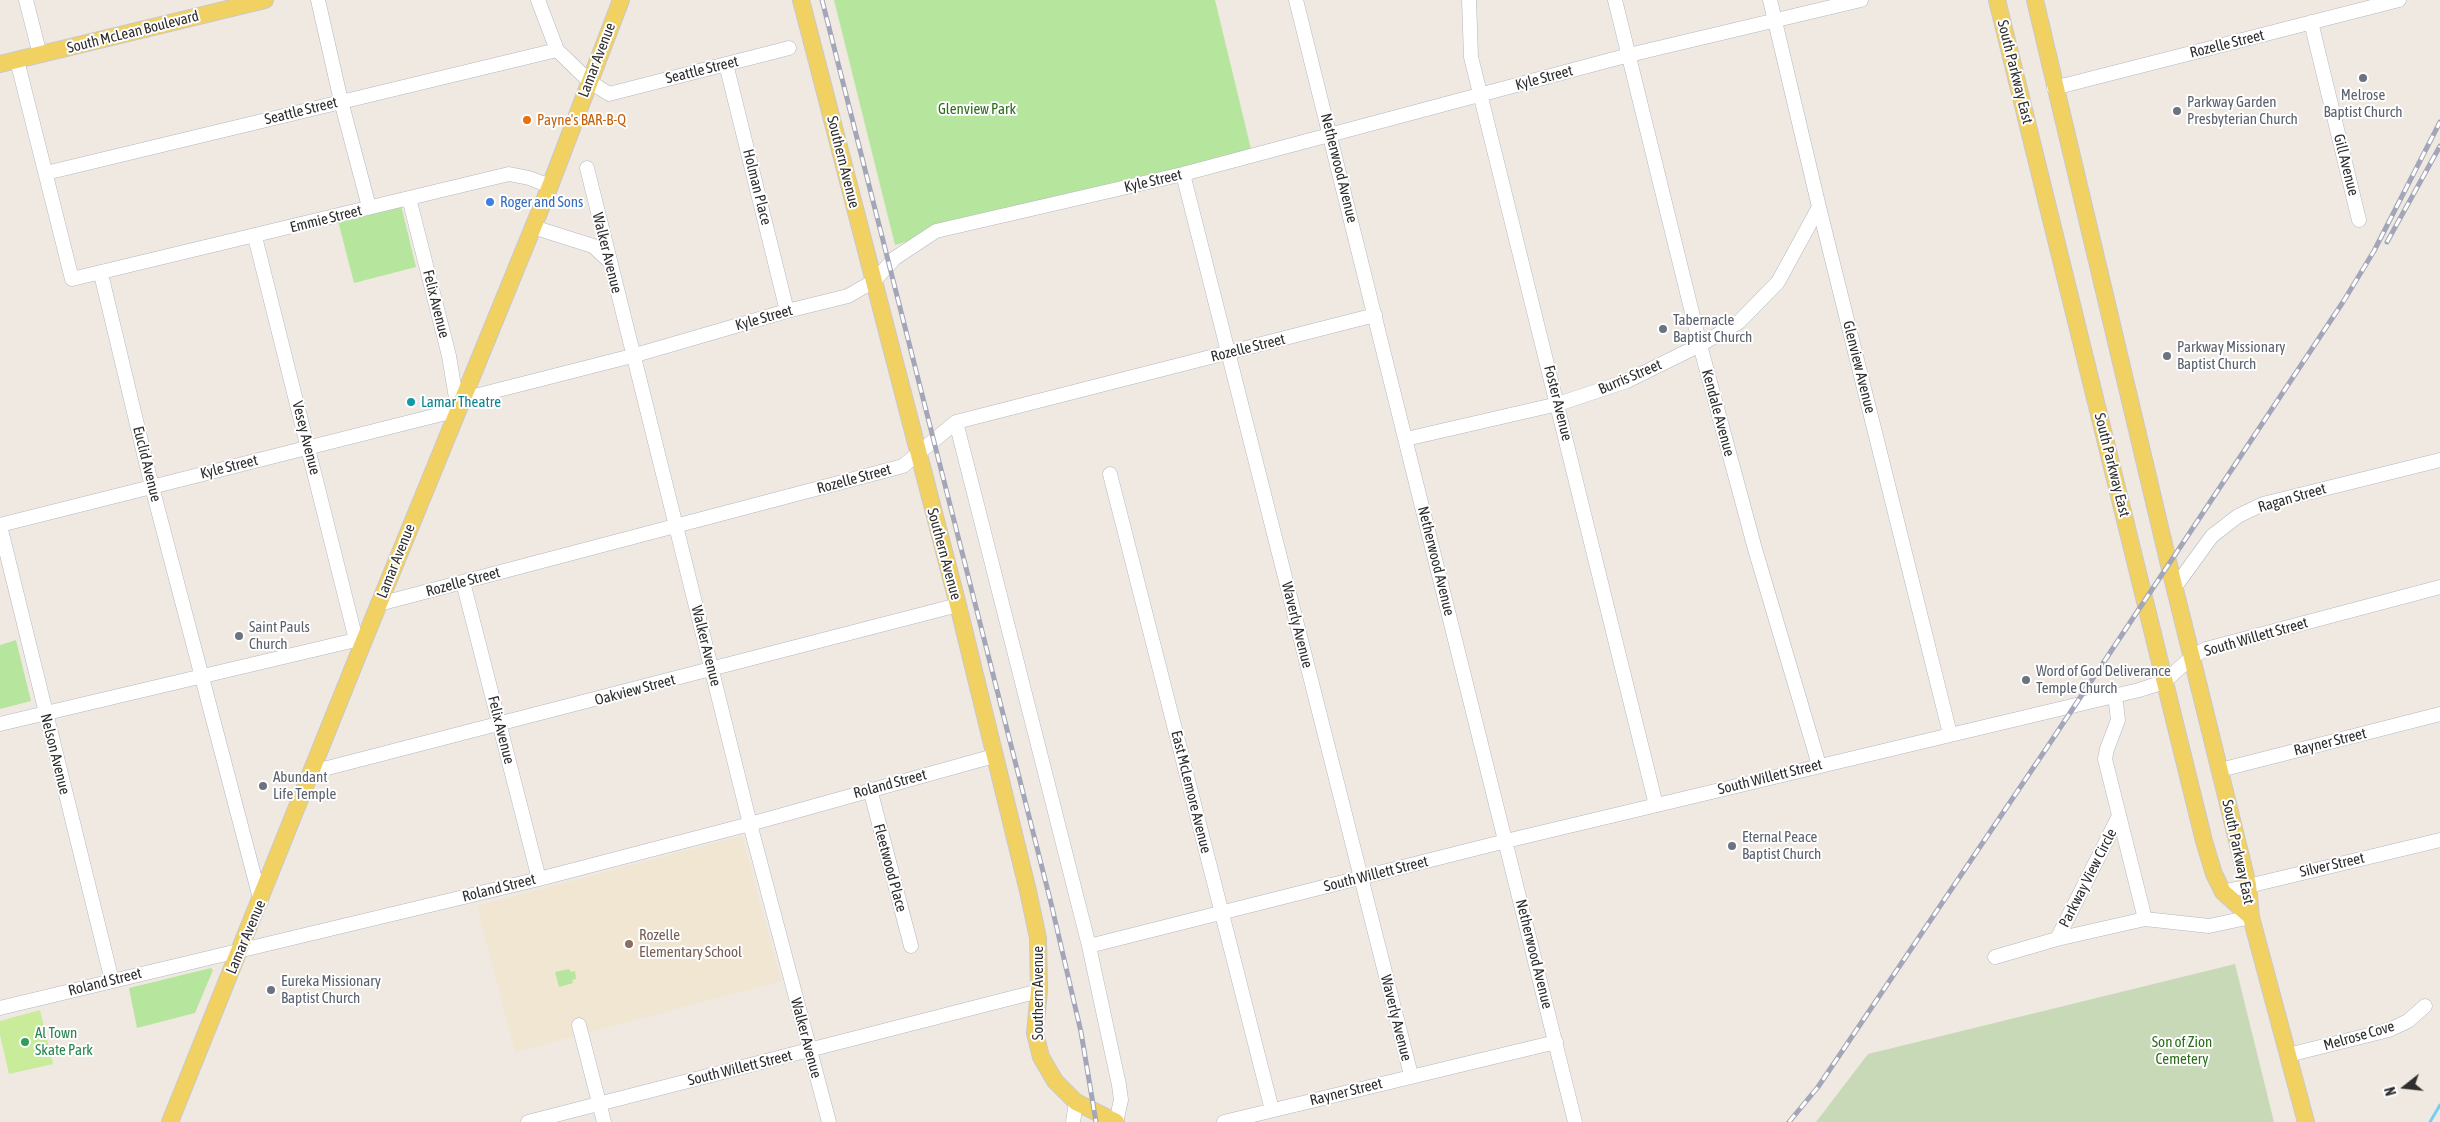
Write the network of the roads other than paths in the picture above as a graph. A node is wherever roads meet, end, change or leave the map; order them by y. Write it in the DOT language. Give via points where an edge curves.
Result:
graph roads {
  1 [pos="26,0"];
  2 [pos="266,0"];
  3 [pos="318,0"];
  4 [pos="538,0"];
  5 [pos="621,0"];
  6 [pos="801,0"];
  7 [pos="1296,0"];
  8 [pos="1469,0"];
  9 [pos="1614,0"];
  10 [pos="1770,0"];
  11 [pos="1861,0"];
  12 [pos="1997,0"];
  13 [pos="2035,0"];
  14 [pos="2399,0"];
  15 [pos="214,6"];
  16 [pos="1775,20"];
  17 [pos="2311,22"];
  18 [pos="789,48"];
  19 [pos="557,50"];
  20 [pos="40,55"];
  21 [pos="1629,55"];
  22 [pos="17,60"];
  23 [pos="0,64"];
  24 [pos="726,64"];
  25 [pos="589,81"];
  26 [pos="2054,88"];
  27 [pos="1482,96"];
  28 [pos="341,101"];
  29 [pos="1330,134"];
  30 [pos="587,168"];
  31 [pos="46,173"];
  32 [pos="1183,174"];
  33 [pos="550,186"];
  34 [pos="409,198"];
  35 [pos="1819,207"];
  36 [pos="369,208"];
  37 [pos="2359,220"];
  38 [pos="533,227"];
  39 [pos="255,237"];
  40 [pos="610,261"];
  41 [pos="101,274"];
  42 [pos="874,281"];
  43 [pos="787,311"];
  44 [pos="1375,315"];
  45 [pos="1700,345"];
  46 [pos="1228,353"];
  47 [pos="632,356"];
  48 [pos="461,404"];
  49 [pos="1558,404"];
  50 [pos="956,422"];
  51 [pos="1406,439"];
  52 [pos="308,448"];
  53 [pos="918,454"];
  54 [pos="2440,460"];
  55 [pos="1110,474"];
  56 [pos="152,487"];
  57 [pos="0,526"];
  58 [pos="676,526"];
  59 [pos="463,582"];
  60 [pos="2174,587"];
  61 [pos="2440,587"];
  62 [pos="379,604"];
  63 [pos="958,605"];
  64 [pos="360,639"];
  65 [pos="2193,656"];
  66 [pos="713,670"];
  67 [pos="201,677"];
  68 [pos="2164,682"];
  69 [pos="2115,695"];
  70 [pos="45,713"];
  71 [pos="2440,714"];
  72 [pos="0,724"];
  73 [pos="500,725"];
  74 [pos="1950,734"];
  75 [pos="994,756"];
  76 [pos="1819,765"];
  77 [pos="2220,770"];
  78 [pos="312,772"];
  79 [pos="870,789"];
  80 [pos="1656,805"];
  81 [pos="2119,816"];
  82 [pos="750,824"];
  83 [pos="2440,840"];
  84 [pos="1506,841"];
  85 [pos="1361,878"];
  86 [pos="539,879"];
  87 [pos="2248,885"];
  88 [pos="2223,892"];
  89 [pos="261,902"];
  90 [pos="1222,912"];
  91 [pos="2251,917"];
  92 [pos="2145,919"];
  93 [pos="2058,939"];
  94 [pos="911,946"];
  95 [pos="1089,946"];
  96 [pos="239,952"];
  97 [pos="1995,957"];
  98 [pos="112,981"];
  99 [pos="1039,991"];
  100 [pos="2425,1006"];
  101 [pos="0,1008"];
  102 [pos="579,1025"];
  103 [pos="1556,1042"];
  104 [pos="809,1050"];
  105 [pos="2288,1055"];
  106 [pos="1411,1075"];
  107 [pos="1076,1102"];
  108 [pos="600,1104"];
  109 [pos="1272,1110"];
  110 [pos="170,1122"];
  111 [pos="528,1122"];
  112 [pos="604,1122"];
  113 [pos="829,1122"];
  114 [pos="1073,1122"];
  115 [pos="1116,1122"];
  116 [pos="1224,1122"];
  117 [pos="1576,1122"];
  118 [pos="2306,1122"];
  1 -- 20 [label="street"];
  2 -- 15 [label="main road, South McLean Boulevard"];
  3 -- 28 [label="street"];
  4 -- 19 [label="street"];
  5 -- 25 [label="main road, Lamar Avenue"];
  6 -- 42 [label="main road, Southern Avenue"];
  7 -- 29 [label="street, Netherwood Avenue"];
  8 -- 27 [label="street, Foster Avenue" via="1471,57"];
  9 -- 21 [label="street, Kendale Avenue"];
  10 -- 16 [label="street, Glenview Avenue"];
  11 -- 16 [label="street, Kyle Street"];
  12 -- 68 [label="main road, South Parkway East"];
  13 -- 26 [label="main road, South Parkway East"];
  14 -- 17 [label="street, Rozelle Street"];
  15 -- 20 [label="main road, South McLean Boulevard"];
  16 -- 21 [label="street, Kyle Street"];
  16 -- 35 [label="street, Glenview Avenue"];
  17 -- 26 [label="street, Rozelle Street"];
  17 -- 37 [label="street, Gill Avenue"];
  18 -- 24 [label="street, Seattle Street"];
  19 -- 25 [label="street"];
  19 -- 28 [label="street, Seattle Street"];
  20 -- 22 [label="main road, South McLean Boulevard"];
  21 -- 27 [label="street, Kyle Street"];
  21 -- 45 [label="street, Kendale Avenue"];
  22 -- 23 [label="main road, South McLean Boulevard"];
  22 -- 31 [label="street"];
  24 -- 25 [label="street, Seattle Street" via="609,94"];
  24 -- 43 [label="street, Holman Place"];
  25 -- 33 [label="main road, Lamar Avenue"];
  26 -- 60 [label="main road, South Parkway East"];
  27 -- 29 [label="street, Kyle Street"];
  27 -- 49 [label="street, Foster Avenue"];
  28 -- 31 [label="street, Seattle Street"];
  28 -- 36 [label="street"];
  29 -- 32 [label="street, Kyle Street"];
  29 -- 44 [label="street, Netherwood Avenue"];
  30 -- 40 [label="street, Walker Avenue"];
  31 -- 41 [label="street" via="72,279"];
  32 -- 42 [label="street, Kyle Street" via="936,231 895,258"];
  32 -- 46 [label="street, Waverly Avenue"];
  33 -- 34 [label="street, Emmie Street" via="509,174"];
  33 -- 38 [label="main road, Lamar Avenue"];
  34 -- 36 [label="street, Emmie Street"];
  34 -- 48 [label="street, Felix Avenue"];
  35 -- 45 [label="street, Burris Street" via="1778,282 1739,322"];
  35 -- 74 [label="street, Glenview Avenue"];
  36 -- 39 [label="street, Emmie Street"];
  38 -- 40 [label="street" via="593,246"];
  38 -- 48 [label="main road, Lamar Avenue"];
  39 -- 41 [label="street, Emmie Street"];
  39 -- 52 [label="street, Vesey Avenue"];
  40 -- 47 [label="street, Walker Avenue"];
  41 -- 56 [label="street, Euclid Avenue"];
  42 -- 43 [label="street, Kyle Street" via="848,296"];
  42 -- 53 [label="main road, Southern Avenue"];
  43 -- 47 [label="street, Kyle Street"];
  44 -- 46 [label="street, Rozelle Street"];
  44 -- 51 [label="street, Netherwood Avenue"];
  45 -- 49 [label="street, Burris Street" via="1628,381"];
  45 -- 76 [label="street, Kendale Avenue" via="1755,549"];
  46 -- 50 [label="street, Rozelle Street"];
  46 -- 85 [label="street, Waverly Avenue"];
  47 -- 48 [label="street, Kyle Street"];
  47 -- 58 [label="street, Walker Avenue"];
  48 -- 52 [label="street, Kyle Street"];
  48 -- 62 [label="main road, Lamar Avenue"];
  49 -- 51 [label="street, Burris Street"];
  49 -- 80 [label="street, Foster Avenue"];
  50 -- 53 [label="street, Rozelle Street"];
  50 -- 95 [label="street, Southern Avenue"];
  51 -- 84 [label="street, Netherwood Avenue"];
  52 -- 56 [label="street, Kyle Street"];
  52 -- 64 [label="street, Vesey Avenue"];
  53 -- 58 [label="street, Rozelle Street" via="903,466"];
  53 -- 63 [label="main road, Southern Avenue"];
  54 -- 60 [label="street, Ragan Street" via="2262,504 2238,516 2212,536"];
  55 -- 90 [label="street, East McLemore Avenue"];
  56 -- 57 [label="street, Kyle Street"];
  56 -- 67 [label="street, Euclid Avenue"];
  57 -- 70 [label="street, Nelson Avenue"];
  58 -- 59 [label="street, Rozelle Street"];
  58 -- 66 [label="street, Walker Avenue"];
  59 -- 62 [label="street, Rozelle Street"];
  59 -- 73 [label="street, Felix Avenue"];
  60 -- 65 [label="main road, South Parkway East"];
  61 -- 65 [label="street, South Willett Street"];
  62 -- 64 [label="main road, Lamar Avenue"];
  63 -- 66 [label="street, Oakview Street"];
  63 -- 75 [label="main road, Southern Avenue"];
  64 -- 67 [label="street"];
  64 -- 78 [label="main road, Lamar Avenue"];
  65 -- 68 [label="street, South Willett Street"];
  65 -- 77 [label="main road, South Parkway East"];
  66 -- 73 [label="street, Oakview Street"];
  66 -- 82 [label="street, Walker Avenue"];
  67 -- 70 [label="street"];
  67 -- 89 [label="street, Euclid Avenue"];
  68 -- 69 [label="street, South Willett Street"];
  68 -- 88 [label="main road, South Parkway East" via="2204,841"];
  69 -- 74 [label="street, South Willett Street"];
  69 -- 81 [label="street, Parkway View Circle" via="2118,720 2105,759"];
  70 -- 72 [label="street"];
  70 -- 98 [label="street, Nelson Avenue"];
  71 -- 77 [label="street, Rayner Street"];
  73 -- 78 [label="street, Oakview Street"];
  73 -- 86 [label="street, Felix Avenue"];
  74 -- 76 [label="street, South Willett Street"];
  75 -- 79 [label="street, Roland Street"];
  75 -- 99 [label="main road, Southern Avenue" via="1038,938"];
  76 -- 80 [label="street, South Willett Street"];
  77 -- 87 [label="main road, South Parkway East"];
  78 -- 89 [label="main road, Lamar Avenue"];
  79 -- 82 [label="street, Roland Street"];
  79 -- 94 [label="street, Fleetwood Place"];
  80 -- 84 [label="street, South Willett Street"];
  81 -- 92 [label="street, Parkway View Circle"];
  81 -- 93 [label="street, Parkway View Circle"];
  82 -- 86 [label="street, Roland Street"];
  82 -- 104 [label="street, Walker Avenue"];
  83 -- 87 [label="street, Silver Street"];
  84 -- 85 [label="street, South Willett Street"];
  84 -- 103 [label="street, Netherwood Avenue"];
  85 -- 90 [label="street, South Willett Street"];
  85 -- 106 [label="street, Waverly Avenue"];
  86 -- 96 [label="street, Roland Street"];
  87 -- 88 [label="street, Silver Street"];
  87 -- 91 [label="main road, South Parkway East"];
  88 -- 91 [label="main road, South Parkway East"];
  89 -- 96 [label="main road, Lamar Avenue"];
  90 -- 95 [label="street, South Willett Street"];
  90 -- 109 [label="street, East McLemore Avenue"];
  91 -- 92 [label="street, Parkway View Circle" via="2209,926"];
  91 -- 105 [label="main road, South Parkway East"];
  92 -- 93 [label="street, Parkway View Circle"];
  93 -- 97 [label="street, Parkway View Circle"];
  95 -- 115 [label="street, Southern Avenue" via="1119,1084 1121,1100"];
  96 -- 98 [label="street, Roland Street"];
  96 -- 110 [label="main road, Lamar Avenue"];
  98 -- 101 [label="street, Roland Street"];
  99 -- 104 [label="street, South Willett Street"];
  99 -- 107 [label="main road, Southern Avenue" via="1035,1033 1041,1057 1055,1081"];
  100 -- 105 [label="street, Melrose Cove" via="2408,1021 2389,1030"];
  102 -- 108 [label="street"];
  103 -- 106 [label="street, Rayner Street"];
  103 -- 117 [label="street, Netherwood Avenue"];
  104 -- 108 [label="street, South Willett Street"];
  104 -- 113 [label="street, Walker Avenue"];
  105 -- 118 [label="main road, South Parkway East"];
  106 -- 109 [label="street, Rayner Street"];
  107 -- 114 [label="street"];
  107 -- 115 [label="main road, Southern Avenue"];
  108 -- 111 [label="street, South Willett Street"];
  108 -- 112 [label="street"];
  109 -- 116 [label="street, Rayner Street"];
}
